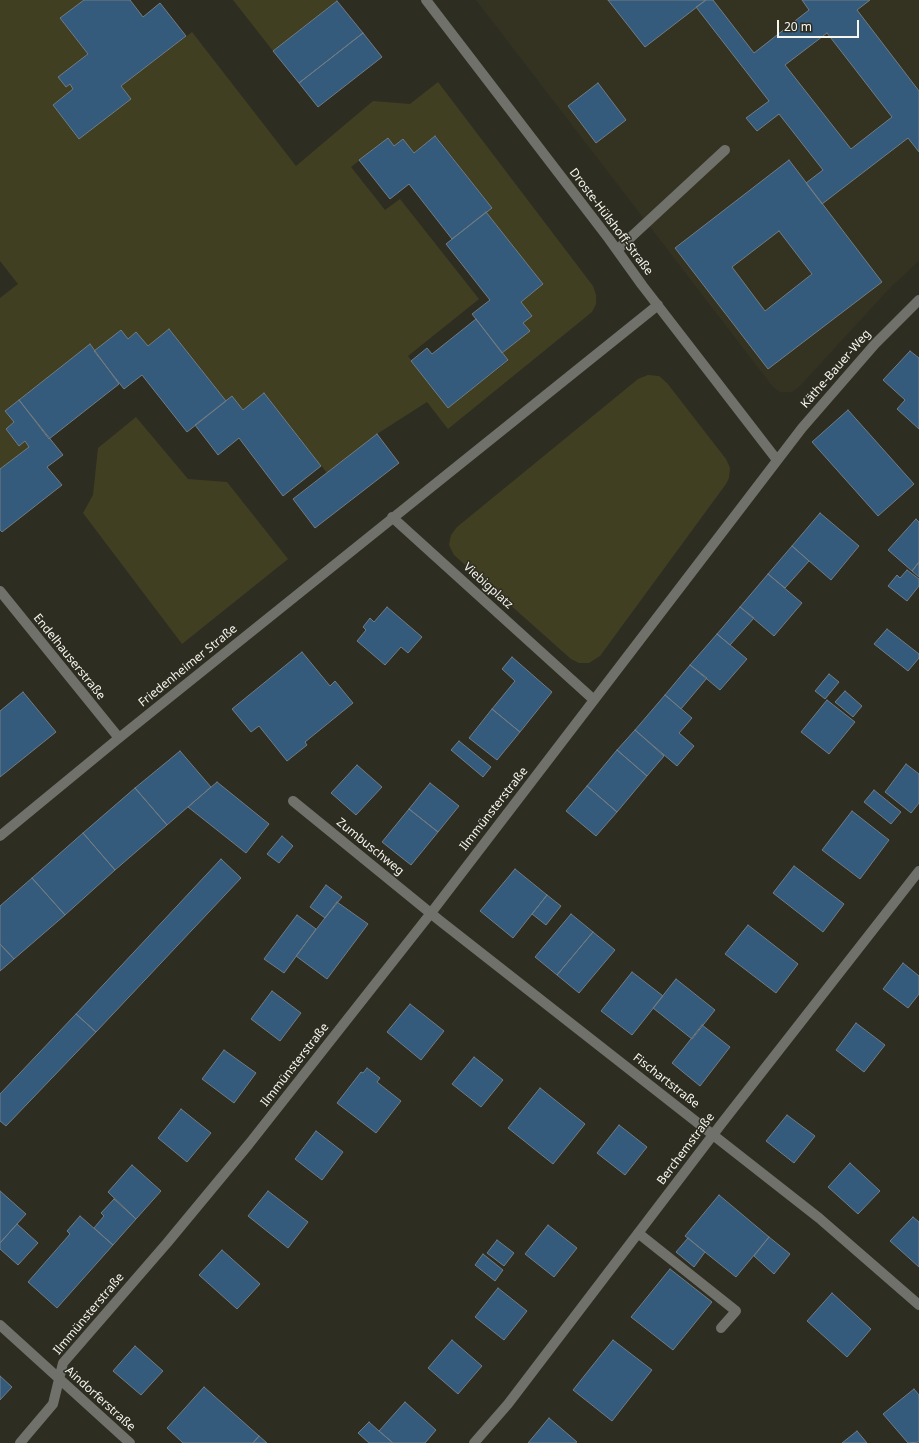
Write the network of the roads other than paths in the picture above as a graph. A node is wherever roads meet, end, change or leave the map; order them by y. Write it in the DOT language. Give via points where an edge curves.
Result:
graph roads {
  1 [pos="426,0"];
  2 [pos="725,150"];
  3 [pos="617,250"];
  4 [pos="919,300"];
  5 [pos="658,305"];
  6 [pos="777,460"];
  7 [pos="392,517"];
  8 [pos="0,591"];
  9 [pos="594,700"];
  10 [pos="119,738"];
  11 [pos="293,801"];
  12 [pos="0,836"];
  13 [pos="919,871"];
  14 [pos="431,913"];
  15 [pos="713,1135"];
  16 [pos="638,1233"];
  17 [pos="919,1305"];
  18 [pos="0,1325"];
  19 [pos="721,1328"];
  20 [pos="59,1379"];
  21 [pos="20,1443"];
  22 [pos="130,1443"];
  23 [pos="474,1443"];
  1 -- 3 [label="street, Droste-Hülshoff-Straße"];
  2 -- 3 [label="street"];
  3 -- 5 [label="street, Droste-Hülshoff-Straße"];
  4 -- 6 [label="street, Käthe-Bauer-Weg" via="875,344"];
  5 -- 6 [label="street, Droste-Hülshoff-Straße"];
  5 -- 7 [label="street"];
  6 -- 9 [label="street"];
  7 -- 9 [label="street, Viebigplatz"];
  7 -- 10 [label="street, Friedenheimer Straße"];
  8 -- 10 [label="street, Endelhauserstraße"];
  9 -- 14 [label="street, Ilmmünsterstraße"];
  10 -- 12 [label="street, Friedenheimer Straße"];
  11 -- 14 [label="street, Zumbuschweg"];
  13 -- 15 [label="street, Berchemstraße"];
  14 -- 15 [label="street, Fischartstraße"];
  14 -- 20 [label="street, Ilmmünsterstraße" via="249,1144 63,1363"];
  15 -- 16 [label="street, Berchemstraße"];
  15 -- 17 [label="street, Fischartstraße" via="819,1218"];
  16 -- 19 [label="street" via="736,1311"];
  16 -- 23 [label="street, Berchemstraße" via="508,1404"];
  18 -- 20 [label="street, Aindorferstraße"];
  20 -- 21 [label="street, Ilmmünsterstraße" via="53,1404"];
  20 -- 22 [label="street, Aindorferstraße"];
}
